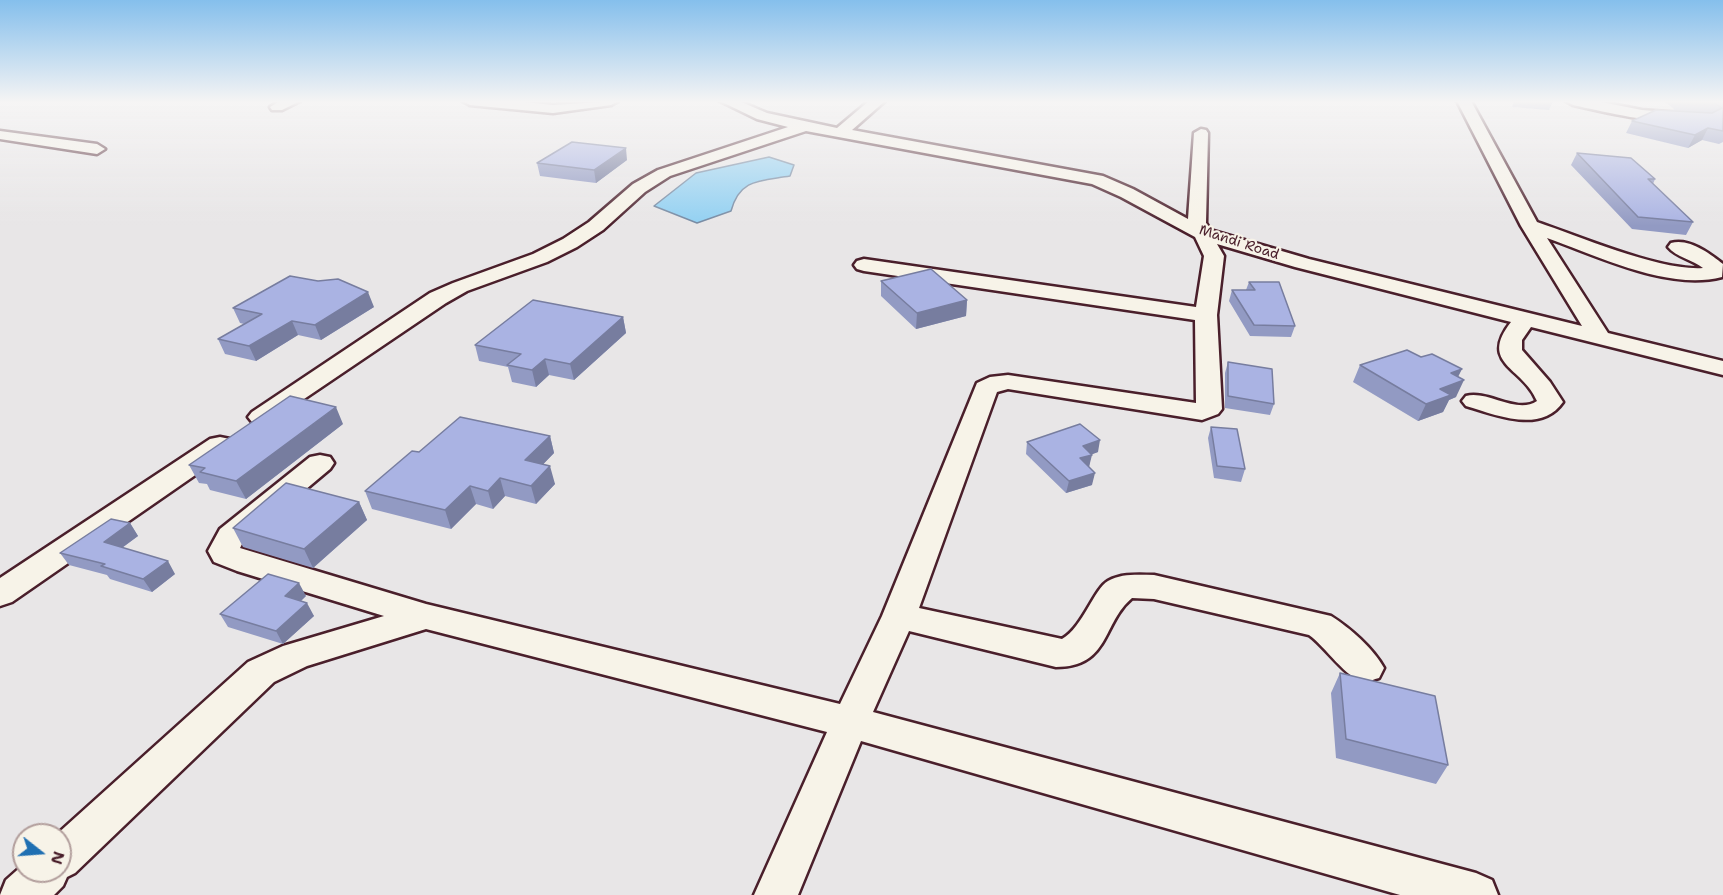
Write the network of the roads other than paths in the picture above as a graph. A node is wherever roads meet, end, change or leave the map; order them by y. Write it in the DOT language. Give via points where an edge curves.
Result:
graph roads {
  1 [pos="54,143"];
  2 [pos="756,143"];
  3 [pos="896,143"];
  4 [pos="1201,143"];
  5 [pos="1484,143"];
  6 [pos="98,149"];
  7 [pos="1530,226"];
  8 [pos="1201,233"];
  9 [pos="1678,247"];
  10 [pos="864,265"];
  11 [pos="1206,315"];
  12 [pos="1526,318"];
  13 [pos="1598,334"];
  14 [pos="1723,368"];
  15 [pos="1475,401"];
  16 [pos="320,463"];
  17 [pos="0,594"];
  18 [pos="426,616"];
  19 [pos="899,616"];
  20 [pos="1365,668"];
  21 [pos="850,722"];
  22 [pos="72,848"];
  23 [pos="35,883"];
  24 [pos="22,895"];
  25 [pos="776,895"];
  26 [pos="1476,895"];
  1 -- 6 [label="street"];
  2 -- 17 [label="street" via="680,167 648,182 570,243 438,298"];
  3 -- 8 [label="street, Mandi Road" via="1097,180"];
  4 -- 8 [label="street" via="1197,223"];
  5 -- 7 [label="street"];
  7 -- 9 [label="street" via="1657,269 1698,275 1715,273 1717,269 1709,260"];
  7 -- 13 [label="street"];
  8 -- 11 [label="street" via="1214,256"];
  8 -- 12 [label="street, Mandi Road" via="1302,263"];
  10 -- 11 [label="street"];
  11 -- 19 [label="street" via="1206,411 1008,382 986,388"];
  12 -- 13 [label="street, Mandi Road"];
  12 -- 15 [label="street" via="1509,346 1545,390 1550,402 1543,410 1533,412"];
  13 -- 14 [label="street, Mandi Road"];
  16 -- 18 [label="street" via="231,536 225,554"];
  18 -- 21 [label="street"];
  18 -- 22 [label="street" via="295,656 261,672"];
  19 -- 20 [label="street" via="1068,653 1084,643 1118,590 1154,587 1319,626"];
  19 -- 21 [label="street"];
  21 -- 25 [label="street"];
  21 -- 26 [label="street"];
  23 -- 24 [label="street"];
}
